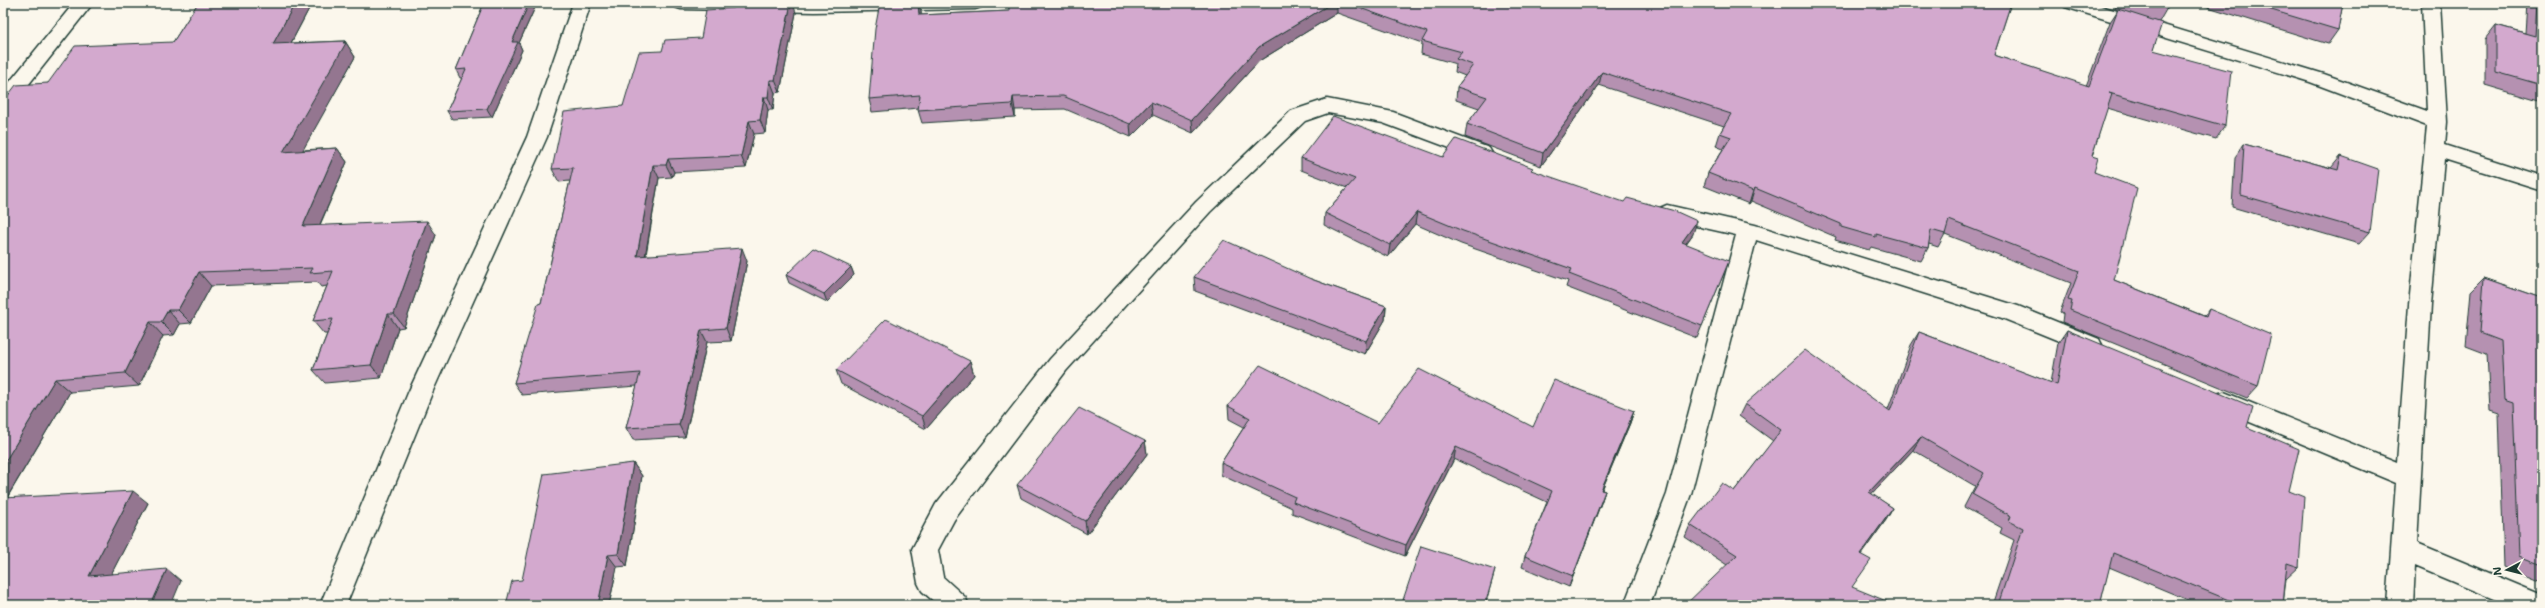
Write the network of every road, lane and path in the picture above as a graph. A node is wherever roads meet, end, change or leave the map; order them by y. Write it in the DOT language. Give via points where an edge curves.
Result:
graph roads {
  1 [pos="84,3"];
  2 [pos="582,3"];
  3 [pos="681,3"];
  4 [pos="975,3"];
  5 [pos="2071,3"];
  6 [pos="2431,3"];
  7 [pos="3,104"];
  8 [pos="2437,122"];
  9 [pos="2436,149"];
  10 [pos="1496,158"];
  11 [pos="2542,184"];
  12 [pos="1650,209"];
  13 [pos="1748,230"];
  14 [pos="2113,355"];
  15 [pos="2202,392"];
  16 [pos="2409,478"];
  17 [pos="2405,550"];
  18 [pos="333,605"];
  19 [pos="956,605"];
  20 [pos="1637,605"];
  21 [pos="2400,605"];
  22 [pos="2537,605"];
  1 -- 7 [label="street"];
  2 -- 18 [label="street" via="537,137 420,393"];
  3 -- 4 [label="street" via="814,6"];
  5 -- 8 [label="street" via="2317,78"];
  6 -- 8 [label="street"];
  8 -- 9 [label="street"];
  9 -- 11 [label="street"];
  9 -- 16 [label="street" via="2420,305"];
  10 -- 19 [label="street" via="1386,116 1327,106 1298,116 1204,207 1058,366 945,512 925,549 931,583"];
  12 -- 13 [label="street"];
  13 -- 14 [label="street" via="2010,312"];
  13 -- 20 [label="street" via="1679,494"];
  15 -- 16 [label="street"];
  16 -- 17 [label="street"];
  17 -- 21 [label="street"];
  17 -- 22 [label="street"];
}
